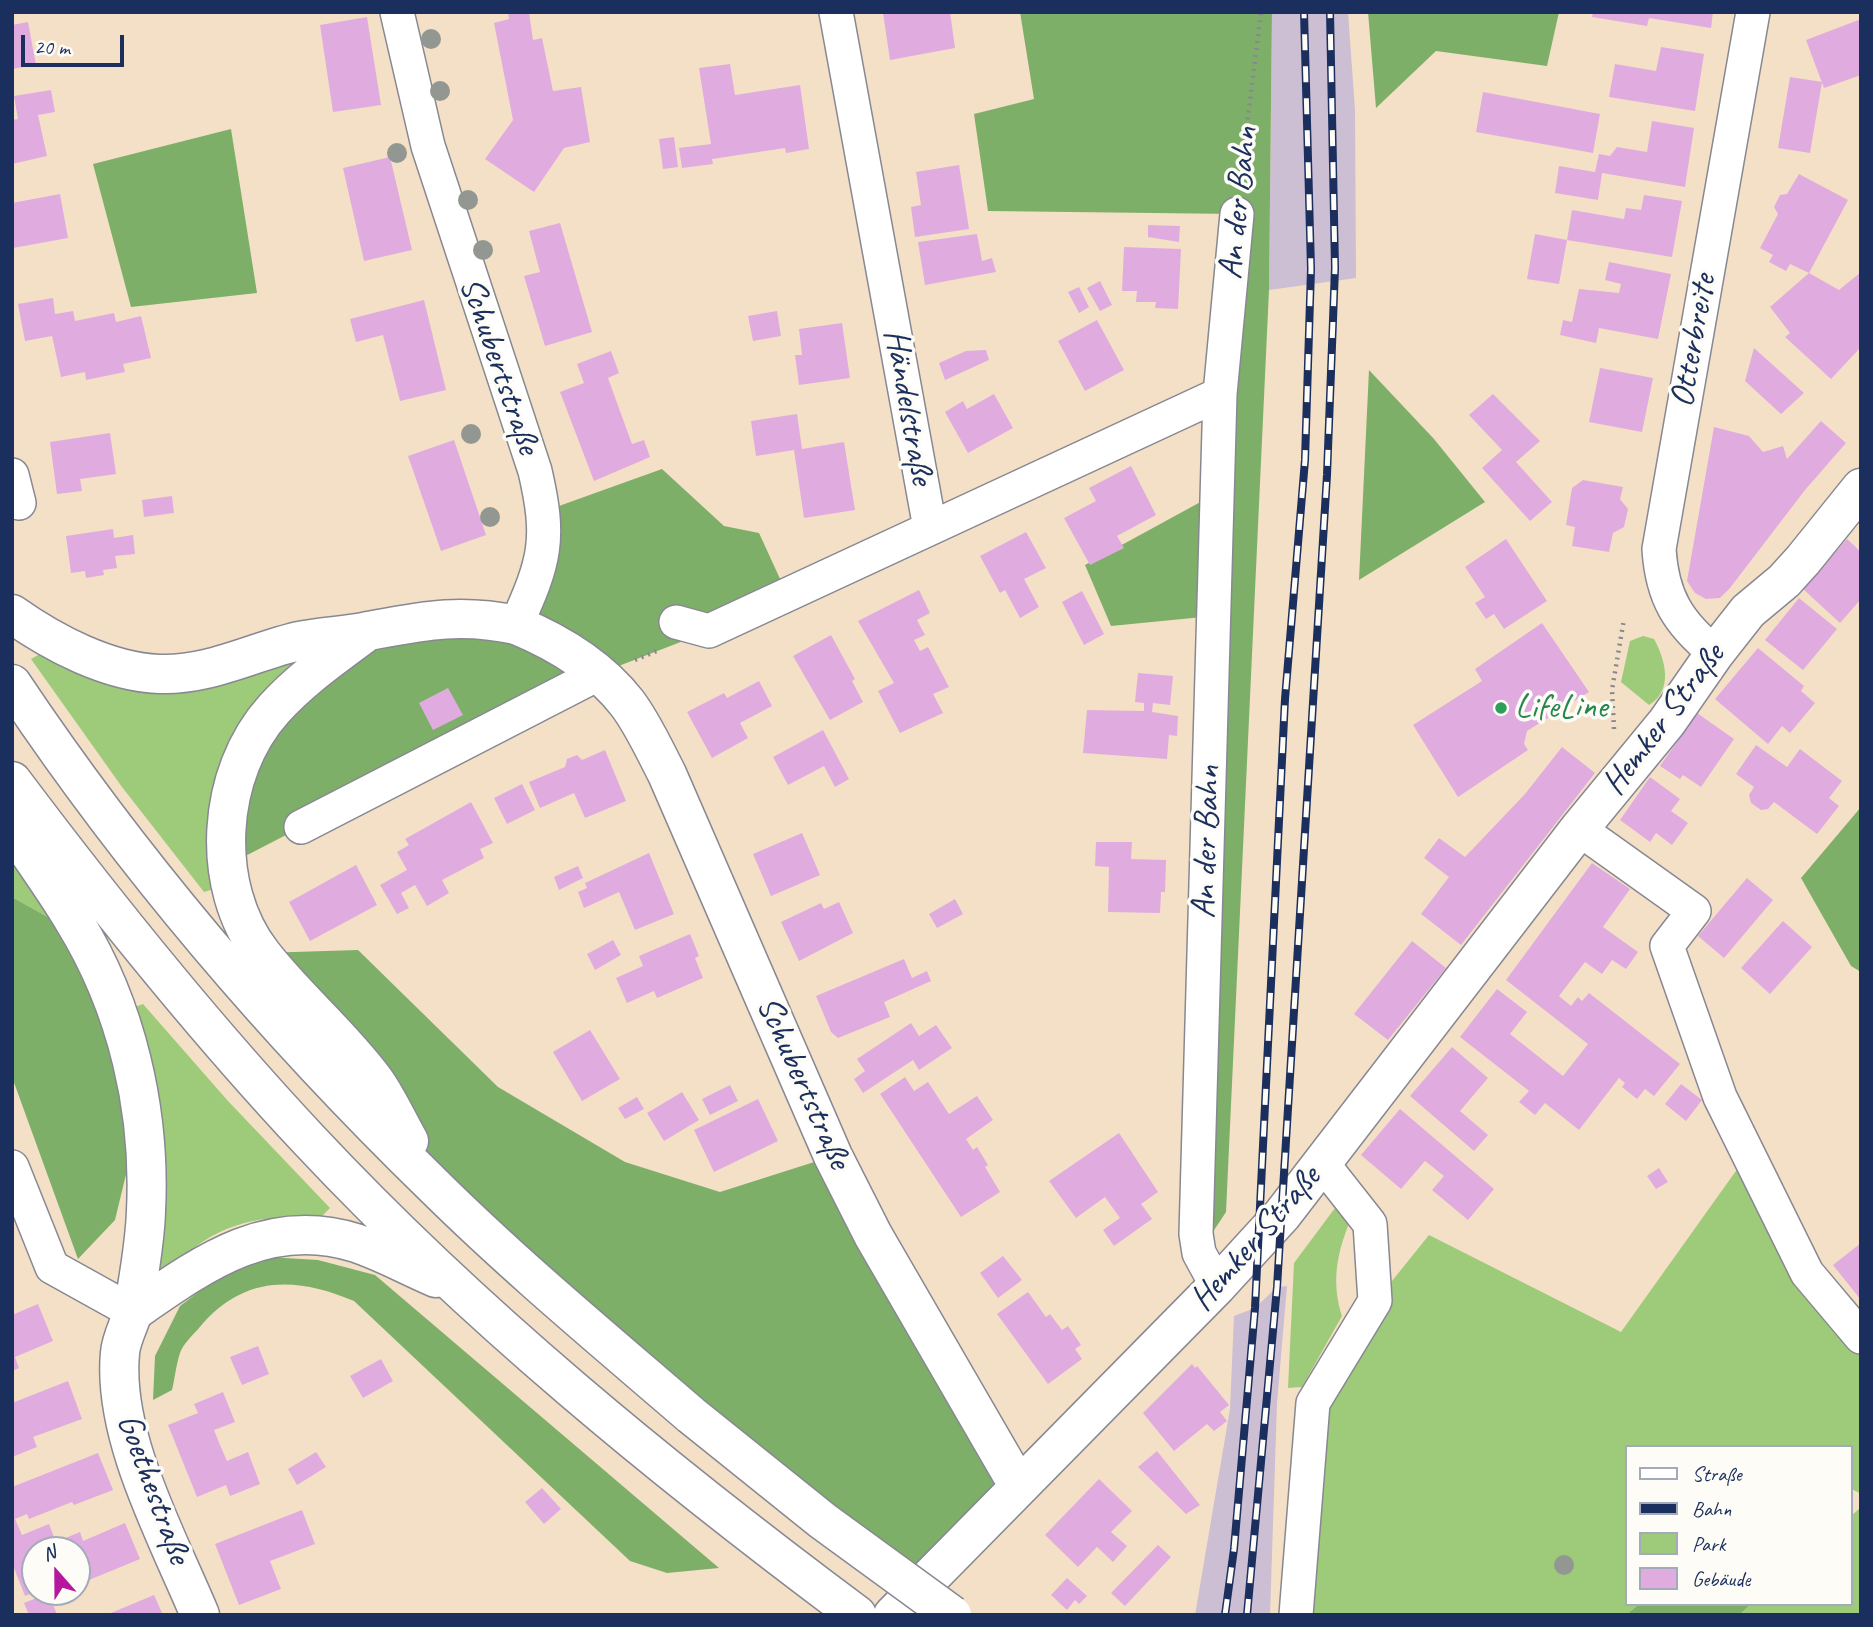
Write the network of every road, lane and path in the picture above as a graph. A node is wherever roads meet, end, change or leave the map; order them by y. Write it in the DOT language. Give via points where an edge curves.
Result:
graph roads {
  1 [pos="397,12"];
  2 [pos="836,12"];
  3 [pos="1261,12"];
  4 [pos="1753,12"];
  5 [pos="1237,214"];
  6 [pos="1220,394"];
  7 [pos="1861,471"];
  8 [pos="1861,488"];
  9 [pos="930,528"];
  10 [pos="1748,611"];
  11 [pos="12,614"];
  12 [pos="1623,619"];
  13 [pos="676,622"];
  14 [pos="516,625"];
  15 [pos="369,631"];
  16 [pos="709,631"];
  17 [pos="1714,653"];
  18 [pos="598,674"];
  19 [pos="12,684"];
  20 [pos="1615,738"];
  21 [pos="12,781"];
  22 [pos="301,827"];
  23 [pos="12,828"];
  24 [pos="1579,829"];
  25 [pos="1322,1163"];
  26 [pos="12,1167"];
  27 [pos="434,1186"];
  28 [pos="1217,1286"];
  29 [pos="463,1290"];
  30 [pos="133,1312"];
  31 [pos="1861,1337"];
  32 [pos="1019,1487"];
  33 [pos="200,1615"];
  34 [pos="857,1615"];
  35 [pos="893,1615"];
  36 [pos="952,1615"];
  37 [pos="1296,1615"];
  1 -- 14 [label="street, Schubertstraße" via="428,146 545,511 540,574"];
  2 -- 9 [label="street, Händelstraße"];
  3 -- 5 [label="path, An der Bahn"];
  4 -- 17 [label="street, Otterbreite" via="1659,549 1660,576 1671,604 1692,634"];
  5 -- 6 [label="street, An der Bahn"];
  6 -- 9 [label="street"];
  6 -- 28 [label="street, An der Bahn" via="1196,1234 1199,1253"];
  7 -- 10 [label="main road, Hemker Straße" via="1834,486 1779,548"];
  8 -- 10 [label="main road, Hemker Straße" via="1784,581"];
  9 -- 16 [label="street, Händelstraße"];
  10 -- 17 [label="main road, Hemker Straße"];
  11 -- 15 [label="main road" via="84,654 159,674 208,670 299,641"];
  12 -- 20 [label="path" via="1612,690"];
  13 -- 16 [label="street"];
  14 -- 15 [label="main road" via="449,617"];
  14 -- 18 [label="main road, Schubertstraße" via="544,637"];
  15 -- 27 [label="main road" via="314,671 273,710 243,757 228,809 226,866 240,913 261,953 375,1082"];
  16 -- 18 [label="path"];
  17 -- 24 [label="main road, Hemker Straße" via="1667,722"];
  18 -- 22 [label="street"];
  18 -- 32 [label="main road, Schubertstraße" via="627,703 662,764 839,1167 873,1235"];
  19 -- 27 [label="main road" via="125,840 202,934 274,1018"];
  21 -- 29 [label="main road" via="159,972 231,1055 310,1142"];
  23 -- 30 [label="main road, Goethestraße" via="75,922 103,978 140,1092 147,1149 146,1213"];
  24 -- 25 [label="main road, Hemker Straße"];
  24 -- 31 [label="street, Hemker Straße" via="1694,911 1667,946 1720,1097 1807,1273"];
  25 -- 28 [label="main road, Hemker Straße"];
  25 -- 37 [label="street" via="1370,1224 1375,1301 1313,1403"];
  26 -- 30 [label="street" via="52,1266"];
  27 -- 36 [label="main road, bridge" via="691,1415 823,1521"];
  28 -- 32 [label="main road, Hemker Straße"];
  29 -- 30 [label="main road" via="356,1243 314,1235 264,1239 222,1254"];
  29 -- 34 [label="main road" via="655,1458"];
  30 -- 33 [label="main road, Goethestraße" via="120,1350 120,1398 130,1445"];
  32 -- 35 [label="main road, Hemker Straße"];
}
